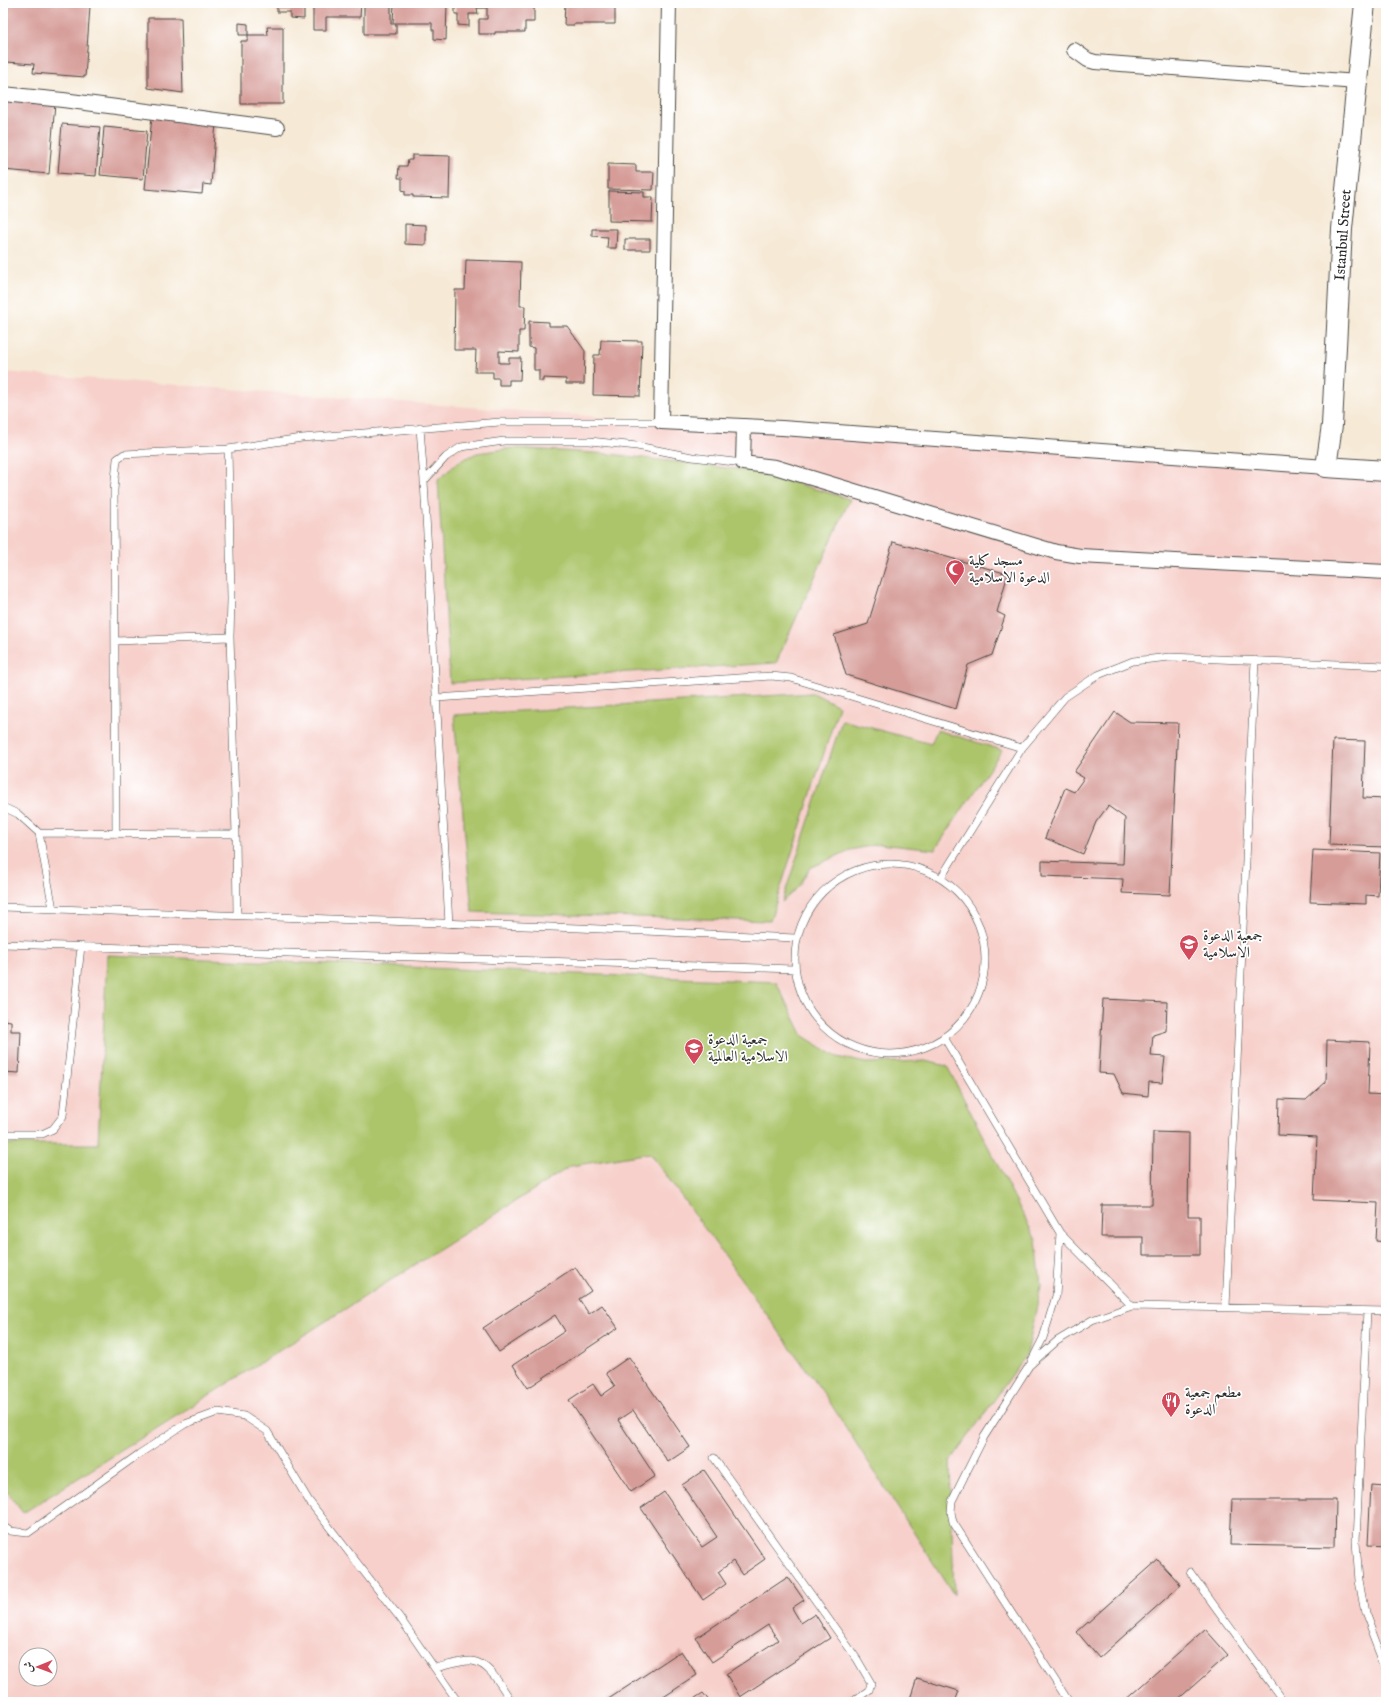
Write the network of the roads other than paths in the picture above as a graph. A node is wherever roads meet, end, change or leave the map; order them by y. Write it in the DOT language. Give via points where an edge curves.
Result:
graph roads {
  1 [pos="669,3"];
  2 [pos="1365,3"];
  3 [pos="1074,50"];
  4 [pos="1357,82"];
  5 [pos="3,94"];
  6 [pos="277,128"];
  7 [pos="660,422"];
  8 [pos="744,426"];
  9 [pos="420,428"];
  10 [pos="228,449"];
  11 [pos="743,463"];
  12 [pos="1326,467"];
  13 [pos="1386,470"];
  14 [pos="424,481"];
  15 [pos="1386,572"];
  16 [pos="230,637"];
  17 [pos="115,641"];
  18 [pos="1255,660"];
  19 [pos="1386,666"];
  20 [pos="436,698"];
  21 [pos="1022,748"];
  22 [pos="3,808"];
  23 [pos="39,833"];
  24 [pos="116,834"];
  25 [pos="236,834"];
  26 [pos="942,876"];
  27 [pos="3,908"];
  28 [pos="53,909"];
  29 [pos="237,915"];
  30 [pos="449,924"];
  31 [pos="795,938"];
  32 [pos="3,944"];
  33 [pos="81,946"];
  34 [pos="794,969"];
  35 [pos="945,1039"];
  36 [pos="3,1134"];
  37 [pos="1060,1233"];
  38 [pos="1132,1306"];
  39 [pos="1226,1307"];
  40 [pos="1367,1311"];
  41 [pos="1386,1311"];
  42 [pos="1029,1366"];
  43 [pos="714,1458"];
  44 [pos="3,1526"];
  45 [pos="1190,1572"];
  46 [pos="435,1668"];
  47 [pos="1386,1668"];
  48 [pos="458,1702"];
  49 [pos="512,1702"];
  50 [pos="852,1702"];
  51 [pos="1069,1702"];
  52 [pos="1284,1702"];
  1 -- 7 [label="street"];
  2 -- 4 [label="street, Istanbul Street"];
  3 -- 4 [label="street" via="1095,62"];
  4 -- 12 [label="street, Istanbul Street" via="1342,229 1332,425"];
  5 -- 6 [label="street"];
  7 -- 8 [label="street"];
  7 -- 9 [label="lane" via="500,422"];
  8 -- 11 [label="street"];
  8 -- 12 [label="street"];
  9 -- 10 [label="lane" via="302,438"];
  9 -- 14 [label="lane"];
  10 -- 16 [label="lane"];
  10 -- 17 [label="lane" via="124,454 117,459 114,490"];
  11 -- 14 [label="lane" via="590,441 504,441 461,447 446,457"];
  11 -- 15 [label="street" via="775,467 1056,552 1080,556"];
  12 -- 13 [label="street"];
  14 -- 20 [label="lane"];
  16 -- 17 [label="lane"];
  16 -- 25 [label="lane"];
  17 -- 24 [label="lane"];
  18 -- 19 [label="lane"];
  18 -- 21 [label="lane" via="1170,657 1133,661 1098,675 1065,697"];
  18 -- 39 [label="lane"];
  20 -- 21 [label="lane" via="771,676 791,678"];
  20 -- 30 [label="lane"];
  21 -- 26 [label="lane"];
  22 -- 23 [label="lane" via="18,814"];
  23 -- 24 [label="lane"];
  23 -- 28 [label="lane"];
  24 -- 25 [label="lane"];
  25 -- 29 [label="lane"];
  26 -- 31 [label="lane" via="898,862 852,869 815,896"];
  26 -- 35 [label="lane" via="974,911 987,956 976,1003"];
  27 -- 28 [label="lane"];
  28 -- 29 [label="lane"];
  29 -- 30 [label="lane"];
  30 -- 31 [label="lane"];
  31 -- 34 [label="lane"];
  32 -- 33 [label="lane"];
  33 -- 34 [label="lane"];
  33 -- 36 [label="lane" via="62,1116 53,1129 42,1134"];
  34 -- 35 [label="lane" via="811,1016 850,1048 898,1056"];
  35 -- 37 [label="lane"];
  37 -- 38 [label="lane"];
  37 -- 42 [label="lane" via="1056,1296 1043,1338"];
  38 -- 39 [label="lane"];
  38 -- 42 [label="lane" via="1092,1320 1056,1341"];
  39 -- 40 [label="lane"];
  40 -- 41 [label="lane"];
  40 -- 47 [label="lane" via="1356,1541 1365,1613"];
  42 -- 51 [label="lane" via="984,1437 952,1501 951,1512 953,1522"];
  43 -- 50 [label="lane" via="848,1646 871,1683 869,1690"];
  44 -- 46 [label="lane" via="10,1531 28,1533 138,1454 185,1424 218,1412 244,1416 267,1431 310,1501"];
  45 -- 52 [label="lane"];
  46 -- 48 [label="lane"];
  46 -- 49 [label="lane" via="471,1661 482,1665 493,1675"];
}
